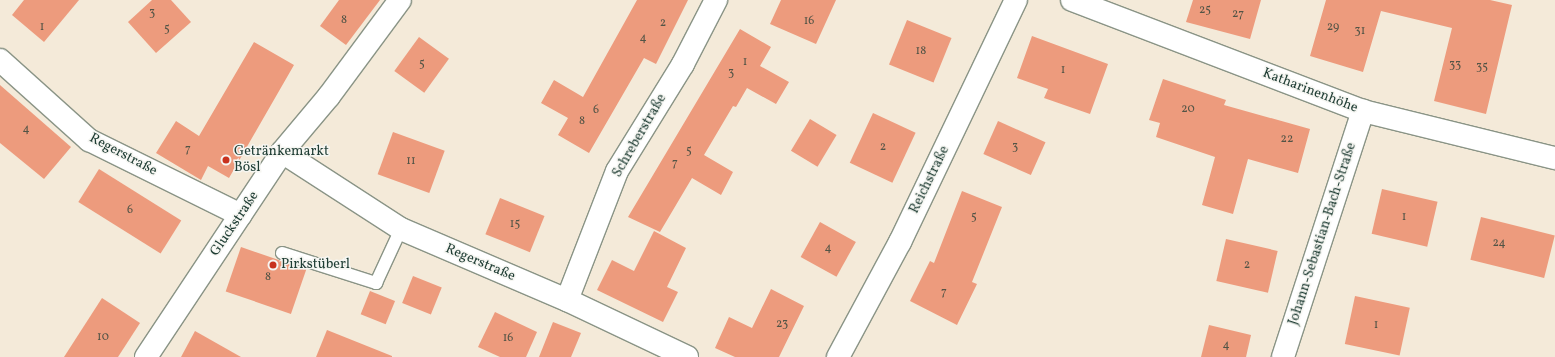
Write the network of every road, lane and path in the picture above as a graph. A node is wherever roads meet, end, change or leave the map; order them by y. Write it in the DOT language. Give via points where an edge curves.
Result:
graph roads {
  1 [pos="400,0"];
  2 [pos="716,0"];
  3 [pos="1016,0"];
  4 [pos="1072,0"];
  5 [pos="0,60"];
  6 [pos="1363,111"];
  7 [pos="282,152"];
  8 [pos="1555,158"];
  9 [pos="240,216"];
  10 [pos="401,229"];
  11 [pos="282,253"];
  12 [pos="567,300"];
  13 [pos="146,357"];
  14 [pos="687,357"];
  15 [pos="838,357"];
  16 [pos="1283,357"];
  1 -- 7 [label="street, Gluckstraße" via="329,96"];
  2 -- 12 [label="street, Schreberstraße" via="683,64 617,171"];
  3 -- 15 [label="street, Reichstraße" via="900,242"];
  4 -- 6 [label="street, Katharinenhöhe"];
  5 -- 9 [label="street, Regerstraße" via="89,140"];
  6 -- 8 [label="street, Katharinenhöhe"];
  6 -- 16 [label="street, Johann-Sebastian-Bach-Straße"];
  7 -- 9 [label="street, Gluckstraße"];
  7 -- 10 [label="street, Regerstraße"];
  9 -- 13 [label="street, Gluckstraße"];
  10 -- 11 [label="lane" via="376,283"];
  10 -- 12 [label="street, Regerstraße"];
  12 -- 14 [label="street, Regerstraße"];
}
